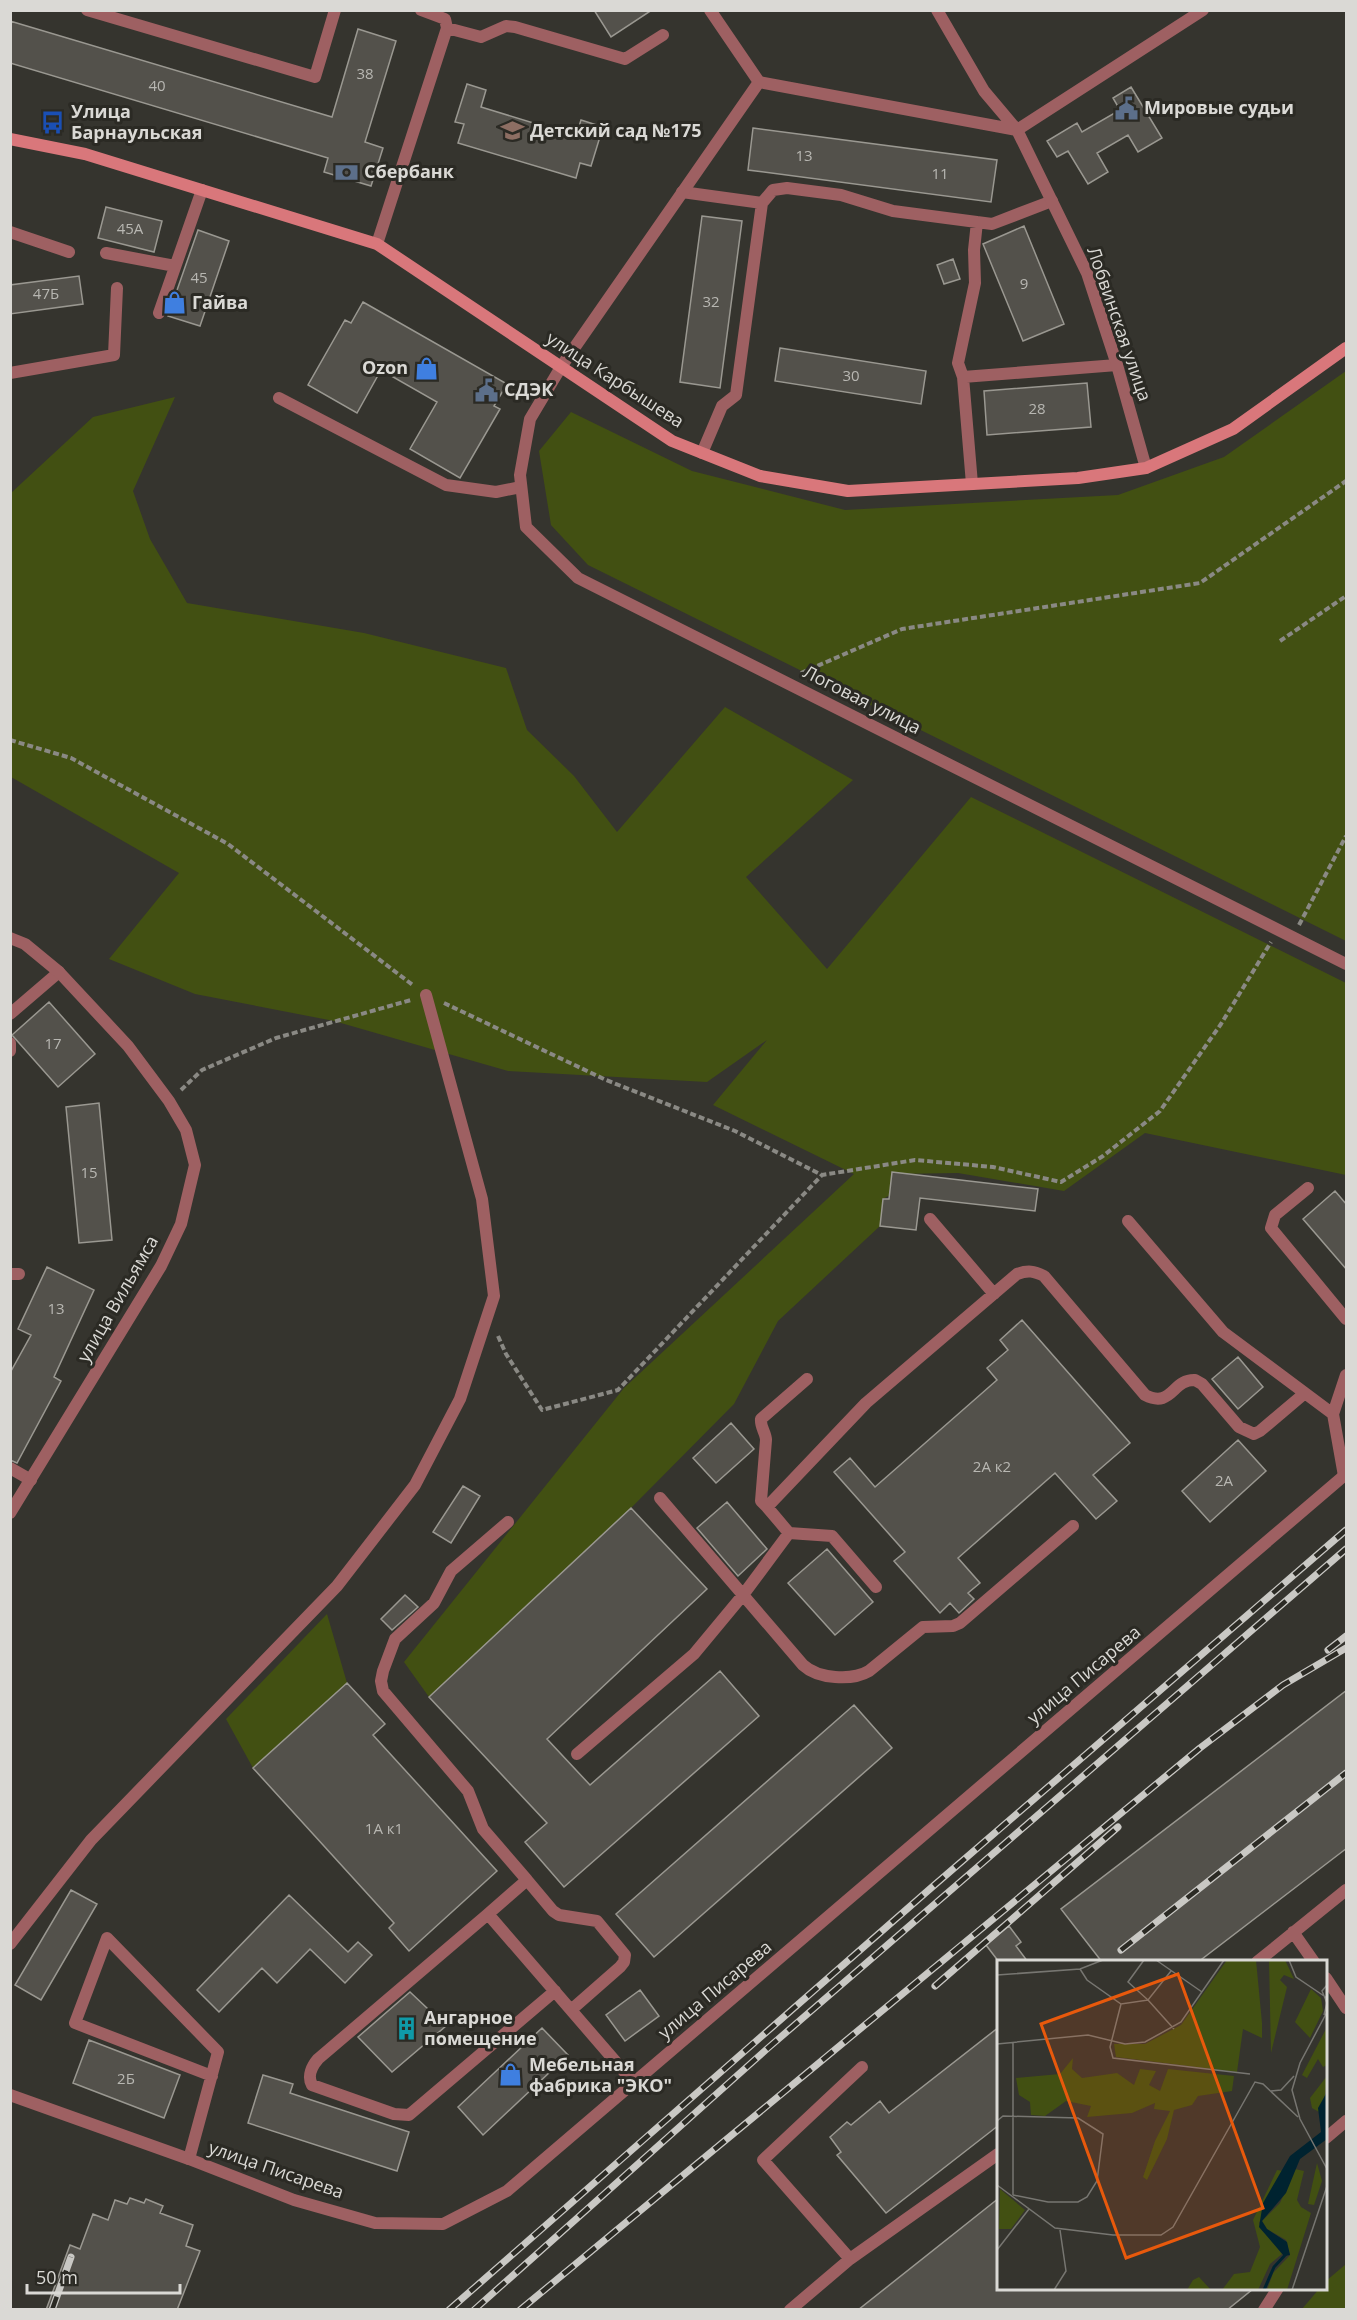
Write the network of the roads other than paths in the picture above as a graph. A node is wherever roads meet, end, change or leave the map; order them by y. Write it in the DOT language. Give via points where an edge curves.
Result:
graph roads {
  1 [pos="87,10"];
  2 [pos="334,10"];
  3 [pos="421,10"];
  4 [pos="710,10"];
  5 [pos="938,10"];
  6 [pos="1203,10"];
  7 [pos="447,28"];
  8 [pos="663,35"];
  9 [pos="759,82"];
  10 [pos="1017,130"];
  11 [pos="10,139"];
  12 [pos="202,190"];
  13 [pos="682,192"];
  14 [pos="1052,201"];
  15 [pos="762,203"];
  16 [pos="977,222"];
  17 [pos="10,232"];
  18 [pos="377,244"];
  19 [pos="69,252"];
  20 [pos="106,253"];
  21 [pos="175,266"];
  22 [pos="117,288"];
  23 [pos="159,313"];
  24 [pos="1347,348"];
  25 [pos="1117,365"];
  26 [pos="561,366"];
  27 [pos="10,373"];
  28 [pos="963,377"];
  29 [pos="279,398"];
  30 [pos="702,453"];
  31 [pos="1146,468"];
  32 [pos="972,484"];
  33 [pos="521,488"];
  34 [pos="10,938"];
  35 [pos="1347,964"];
  36 [pos="59,972"];
  37 [pos="426,995"];
  38 [pos="10,1014"];
  39 [pos="10,1042"];
  40 [pos="10,1051"];
  41 [pos="1308,1188"];
  42 [pos="930,1219"];
  43 [pos="1128,1221"];
  44 [pos="994,1294"];
  45 [pos="1347,1319"];
  46 [pos="1347,1375"];
  47 [pos="807,1379"];
  48 [pos="1305,1393"];
  49 [pos="1333,1414"];
  50 [pos="1347,1418"];
  51 [pos="1335,1427"];
  52 [pos="10,1468"];
  53 [pos="1345,1475"];
  54 [pos="31,1480"];
  55 [pos="660,1498"];
  56 [pos="766,1507"];
  57 [pos="10,1513"];
  58 [pos="508,1522"];
  59 [pos="1073,1526"];
  60 [pos="789,1533"];
  61 [pos="876,1587"];
  62 [pos="743,1595"];
  63 [pos="577,1754"];
  64 [pos="527,1881"];
  65 [pos="1347,1890"];
  66 [pos="488,1914"];
  67 [pos="1293,1932"];
  68 [pos="10,1944"];
  69 [pos="1259,1960"];
  70 [pos="1313,1960"];
  71 [pos="1327,1979"];
  72 [pos="555,1991"];
  73 [pos="1347,2008"];
  74 [pos="571,2010"];
  75 [pos="862,2067"];
  76 [pos="212,2076"];
  77 [pos="633,2083"];
  78 [pos="10,2095"];
  79 [pos="1347,2121"];
  80 [pos="1327,2137"];
  81 [pos="997,2155"];
  82 [pos="189,2159"];
  83 [pos="850,2259"];
  84 [pos="1277,2290"];
  85 [pos="790,2310"];
  86 [pos="1264,2310"];
  1 -- 2 [label="street" via="315,77"];
  3 -- 7 [label="street" via="445,19"];
  4 -- 9 [label="street"];
  5 -- 10 [label="street, Лобвинская улица" via="984,91"];
  6 -- 10 [label="street"];
  7 -- 8 [label="street" via="481,37 507,26 515,27 625,59"];
  7 -- 18 [label="street"];
  9 -- 10 [label="street"];
  9 -- 13 [label="street, Логовая улица"];
  10 -- 14 [label="street, Лобвинская улица"];
  11 -- 12 [label="street, улица Карбышева" via="85,154"];
  12 -- 18 [label="street, улица Карбышева"];
  12 -- 21 [label="street"];
  13 -- 15 [label="street"];
  13 -- 26 [label="street, Логовая улица"];
  14 -- 16 [label="street" via="992,224"];
  14 -- 25 [label="street, Лобвинская улица" via="1087,273"];
  15 -- 16 [label="street" via="773,190 787,188 841,195 893,211"];
  15 -- 30 [label="street" via="736,395 722,406"];
  16 -- 28 [label="street" via="975,283 958,363"];
  17 -- 19 [label="street"];
  18 -- 26 [label="street, улица Карбышева"];
  20 -- 21 [label="street"];
  21 -- 23 [label="street"];
  22 -- 27 [label="street" via="114,355"];
  24 -- 31 [label="street, улица Карбышева" via="1233,429"];
  25 -- 28 [label="street"];
  25 -- 31 [label="street, Лобвинская улица"];
  26 -- 30 [label="street, улица Карбышева" via="672,441"];
  26 -- 33 [label="street, Логовая улица" via="530,418"];
  28 -- 32 [label="street"];
  29 -- 33 [label="street" via="446,485 496,492"];
  30 -- 32 [label="street, улица Карбышева" via="760,476 848,491"];
  31 -- 32 [label="street, улица Карбышева" via="1077,478"];
  33 -- 35 [label="street, Логовая улица" via="526,527 578,578"];
  34 -- 36 [label="street, улица Вильямса"];
  36 -- 38 [label="street"];
  36 -- 54 [label="street, улица Вильямса" via="128,1046 170,1101 186,1130 195,1166 181,1224 161,1266"];
  37 -- 68 [label="street" via="482,1199 494,1296 460,1400 415,1485 337,1586 92,1840"];
  39 -- 40 [label="street"];
  41 -- 45 [label="street" via="1275,1215 1270,1228"];
  42 -- 44 [label="street"];
  43 -- 48 [label="street" via="1223,1332"];
  44 -- 48 [label="street" via="1017,1274 1034,1271 1044,1276 1145,1395 1160,1400 1183,1383 1195,1380 1248,1433 1260,1431"];
  44 -- 56 [label="street" via="866,1403"];
  46 -- 49 [label="street"];
  47 -- 56 [label="street" via="761,1419 766,1440 761,1501"];
  48 -- 49 [label="street"];
  49 -- 51 [label="street"];
  50 -- 51 [label="street"];
  51 -- 53 [label="street"];
  52 -- 54 [label="street"];
  53 -- 77 [label="street, улица Писарева"];
  54 -- 57 [label="street, улица Вильямса"];
  55 -- 62 [label="street"];
  56 -- 60 [label="street"];
  58 -- 64 [label="street" via="451,1571 434,1603 395,1639 381,1681 383,1691 468,1791 483,1829"];
  59 -- 62 [label="street" via="960,1623 923,1627 861,1676 824,1675 808,1670"];
  60 -- 61 [label="street" via="832,1536"];
  60 -- 62 [label="street"];
  62 -- 63 [label="street" via="694,1654"];
  64 -- 66 [label="street"];
  64 -- 74 [label="street" via="559,1915 597,1921 625,1955 621,1967"];
  65 -- 67 [label="street"];
  66 -- 72 [label="street"];
  66 -- 72 [label="street" via="318,2058 310,2073 312,2085 394,2114 409,2115"];
  67 -- 69 [label="street"];
  67 -- 70 [label="street"];
  71 -- 73 [label="street"];
  72 -- 74 [label="street"];
  74 -- 77 [label="street"];
  75 -- 83 [label="street" via="763,2160"];
  76 -- 76 [label="street" via="218,2052 107,1938 75,2023"];
  76 -- 82 [label="street"];
  77 -- 82 [label="street, улица Писарева" via="507,2191 443,2224 375,2223 294,2200"];
  78 -- 82 [label="street, улица Писарева"];
  79 -- 80 [label="street"];
  81 -- 83 [label="street"];
  83 -- 85 [label="street"];
  84 -- 86 [label="street"];
}
